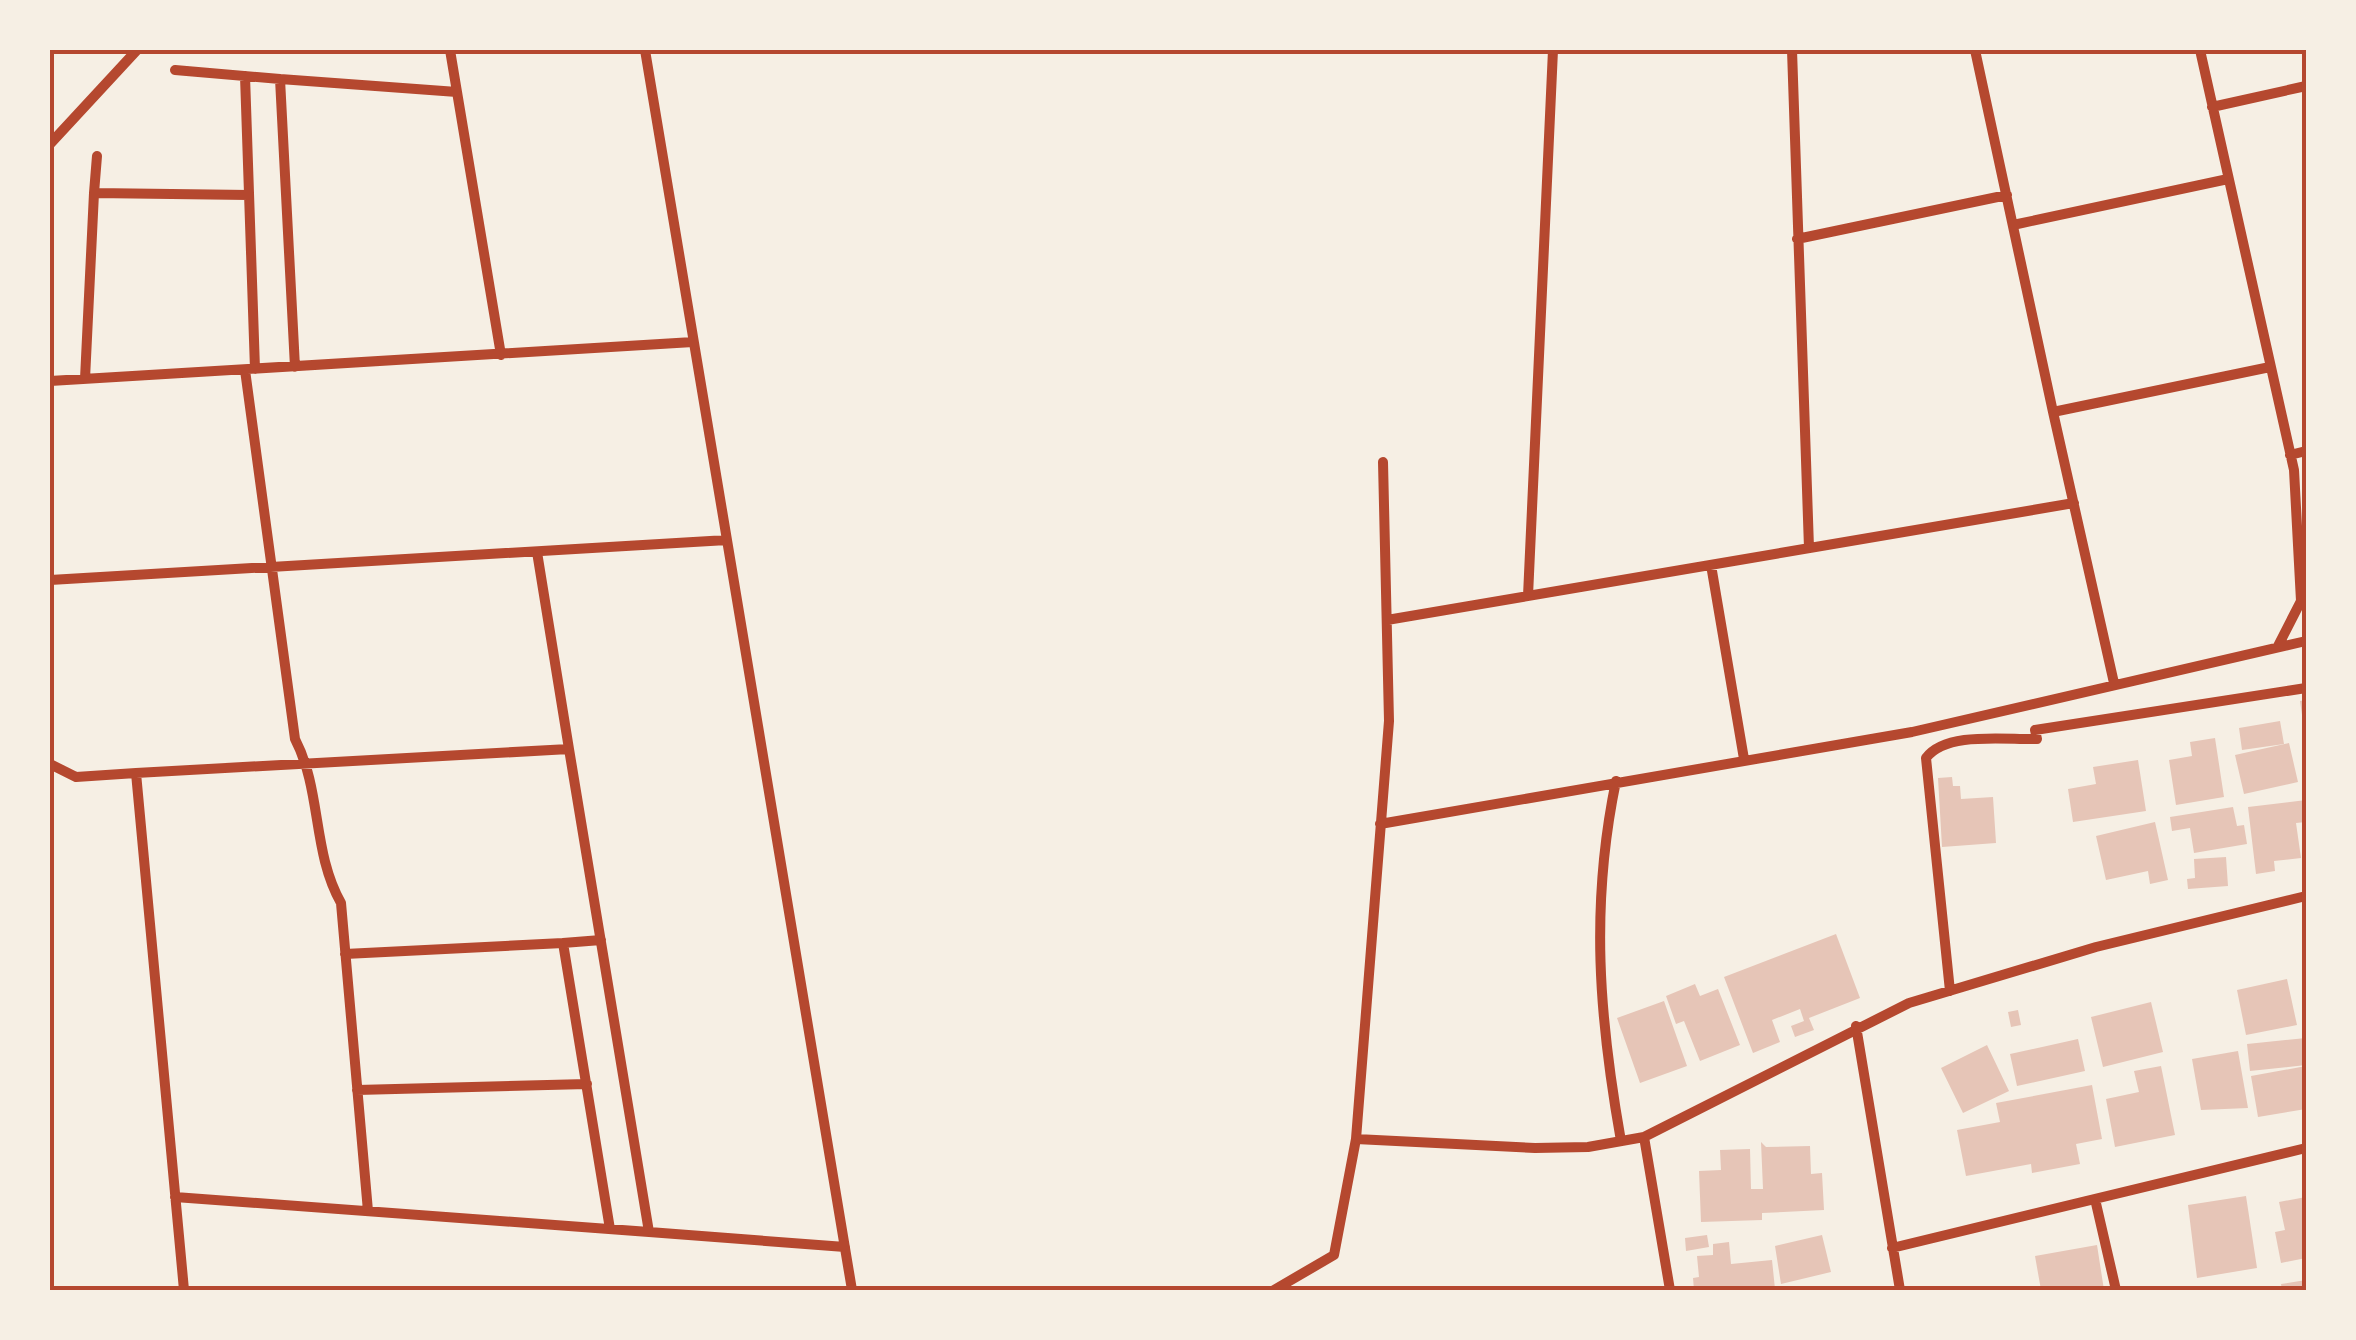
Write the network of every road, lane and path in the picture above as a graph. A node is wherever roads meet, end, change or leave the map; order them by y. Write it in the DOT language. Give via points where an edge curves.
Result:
graph roads {
  1 [pos="137,50"];
  2 [pos="450,50"];
  3 [pos="645,50"];
  4 [pos="1552,50"];
  5 [pos="1792,50"];
  6 [pos="1976,50"];
  7 [pos="2200,50"];
  8 [pos="175,70"];
  9 [pos="245,76"];
  10 [pos="280,79"];
  11 [pos="2306,86"];
  12 [pos="457,92"];
  13 [pos="2212,107"];
  14 [pos="50,144"];
  15 [pos="97,156"];
  16 [pos="2228,179"];
  17 [pos="94,193"];
  18 [pos="249,195"];
  19 [pos="2007,196"];
  20 [pos="2013,225"];
  21 [pos="1797,239"];
  22 [pos="693,342"];
  23 [pos="501,355"];
  24 [pos="295,367"];
  25 [pos="2270,367"];
  26 [pos="250,370"];
  27 [pos="85,379"];
  28 [pos="50,381"];
  29 [pos="2053,412"];
  30 [pos="2306,451"];
  31 [pos="2290,455"];
  32 [pos="1383,462"];
  33 [pos="2074,503"];
  34 [pos="727,540"];
  35 [pos="1809,548"];
  36 [pos="537,552"];
  37 [pos="1711,565"];
  38 [pos="271,568"];
  39 [pos="50,580"];
  40 [pos="1528,596"];
  41 [pos="1386,620"];
  42 [pos="2306,641"];
  43 [pos="2278,646"];
  44 [pos="2114,683"];
  45 [pos="2306,688"];
  46 [pos="569,749"];
  47 [pos="1744,759"];
  48 [pos="50,764"];
  49 [pos="308,764"];
  50 [pos="136,773"];
  51 [pos="1616,781"];
  52 [pos="1380,824"];
  53 [pos="2306,896"];
  54 [pos="600,940"];
  55 [pos="563,943"];
  56 [pos="345,954"];
  57 [pos="1950,991"];
  58 [pos="1856,1026"];
  59 [pos="586,1084"];
  60 [pos="357,1090"];
  61 [pos="1644,1137"];
  62 [pos="1356,1139"];
  63 [pos="1621,1141"];
  64 [pos="2306,1148"];
  65 [pos="175,1197"];
  66 [pos="2095,1199"];
  67 [pos="368,1211"];
  68 [pos="610,1229"];
  69 [pos="649,1232"];
  70 [pos="845,1246"];
  71 [pos="1892,1248"];
  72 [pos="184,1290"];
  73 [pos="852,1290"];
  74 [pos="1274,1290"];
  75 [pos="1670,1290"];
  76 [pos="1900,1290"];
  77 [pos="2116,1290"];
  1 -- 14 [label="street"];
  2 -- 12 [label="street"];
  3 -- 22 [label="street"];
  4 -- 40 [label="street"];
  5 -- 21 [label="street"];
  6 -- 19 [label="street"];
  7 -- 13 [label="street"];
  8 -- 9 [label="street"];
  9 -- 10 [label="street"];
  9 -- 18 [label="street"];
  10 -- 12 [label="street"];
  10 -- 24 [label="street"];
  11 -- 13 [label="street"];
  12 -- 23 [label="street"];
  13 -- 16 [label="street"];
  15 -- 17 [label="street"];
  16 -- 20 [label="street"];
  16 -- 25 [label="street"];
  17 -- 18 [label="street"];
  17 -- 27 [label="street"];
  18 -- 26 [label="street"];
  19 -- 20 [label="street"];
  19 -- 21 [label="street"];
  20 -- 29 [label="street"];
  21 -- 35 [label="street"];
  22 -- 23 [label="street"];
  22 -- 34 [label="street"];
  23 -- 24 [label="street"];
  24 -- 26 [label="street"];
  25 -- 29 [label="street"];
  25 -- 31 [label="street"];
  26 -- 27 [label="street"];
  26 -- 38 [label="street"];
  27 -- 28 [label="street"];
  29 -- 33 [label="street"];
  30 -- 31 [label="street"];
  31 -- 43 [label="street" via="2301,601"];
  32 -- 41 [label="street"];
  33 -- 35 [label="street"];
  33 -- 44 [label="street"];
  34 -- 36 [label="street"];
  34 -- 70 [label="street"];
  35 -- 37 [label="street"];
  36 -- 38 [label="street"];
  36 -- 46 [label="street"];
  37 -- 40 [label="street"];
  37 -- 47 [label="street"];
  38 -- 39 [label="street"];
  38 -- 49 [label="street" via="295,739"];
  40 -- 41 [label="street"];
  41 -- 52 [label="street" via="1389,721"];
  42 -- 43 [label="street"];
  43 -- 44 [label="street"];
  44 -- 47 [label="street" via="1912,732"];
  45 -- 57 [label="street" via="2035,730 2037,739 1933,749 1926,758"];
  46 -- 49 [label="street"];
  46 -- 54 [label="street"];
  47 -- 51 [label="street"];
  48 -- 50 [label="street" via="76,777"];
  49 -- 50 [label="street"];
  49 -- 56 [label="street" via="324,873 341,903"];
  50 -- 65 [label="street"];
  51 -- 52 [label="street"];
  51 -- 63 [label="street" via="1598,940 1602,1032"];
  52 -- 62 [label="street"];
  53 -- 57 [label="street"];
  54 -- 55 [label="street"];
  54 -- 69 [label="street"];
  55 -- 56 [label="street"];
  55 -- 59 [label="street"];
  56 -- 60 [label="street"];
  57 -- 58 [label="street"];
  58 -- 61 [label="street"];
  58 -- 71 [label="street"];
  59 -- 60 [label="street"];
  59 -- 68 [label="street"];
  60 -- 67 [label="street"];
  61 -- 63 [label="street"];
  61 -- 75 [label="street"];
  62 -- 63 [label="street" via="1536,1148"];
  62 -- 74 [label="street" via="1334,1255"];
  64 -- 66 [label="street"];
  65 -- 67 [label="street"];
  65 -- 72 [label="street"];
  66 -- 71 [label="street"];
  66 -- 77 [label="street"];
  67 -- 68 [label="street"];
  68 -- 69 [label="street"];
  69 -- 70 [label="street"];
  70 -- 73 [label="street"];
  71 -- 76 [label="street"];
}
